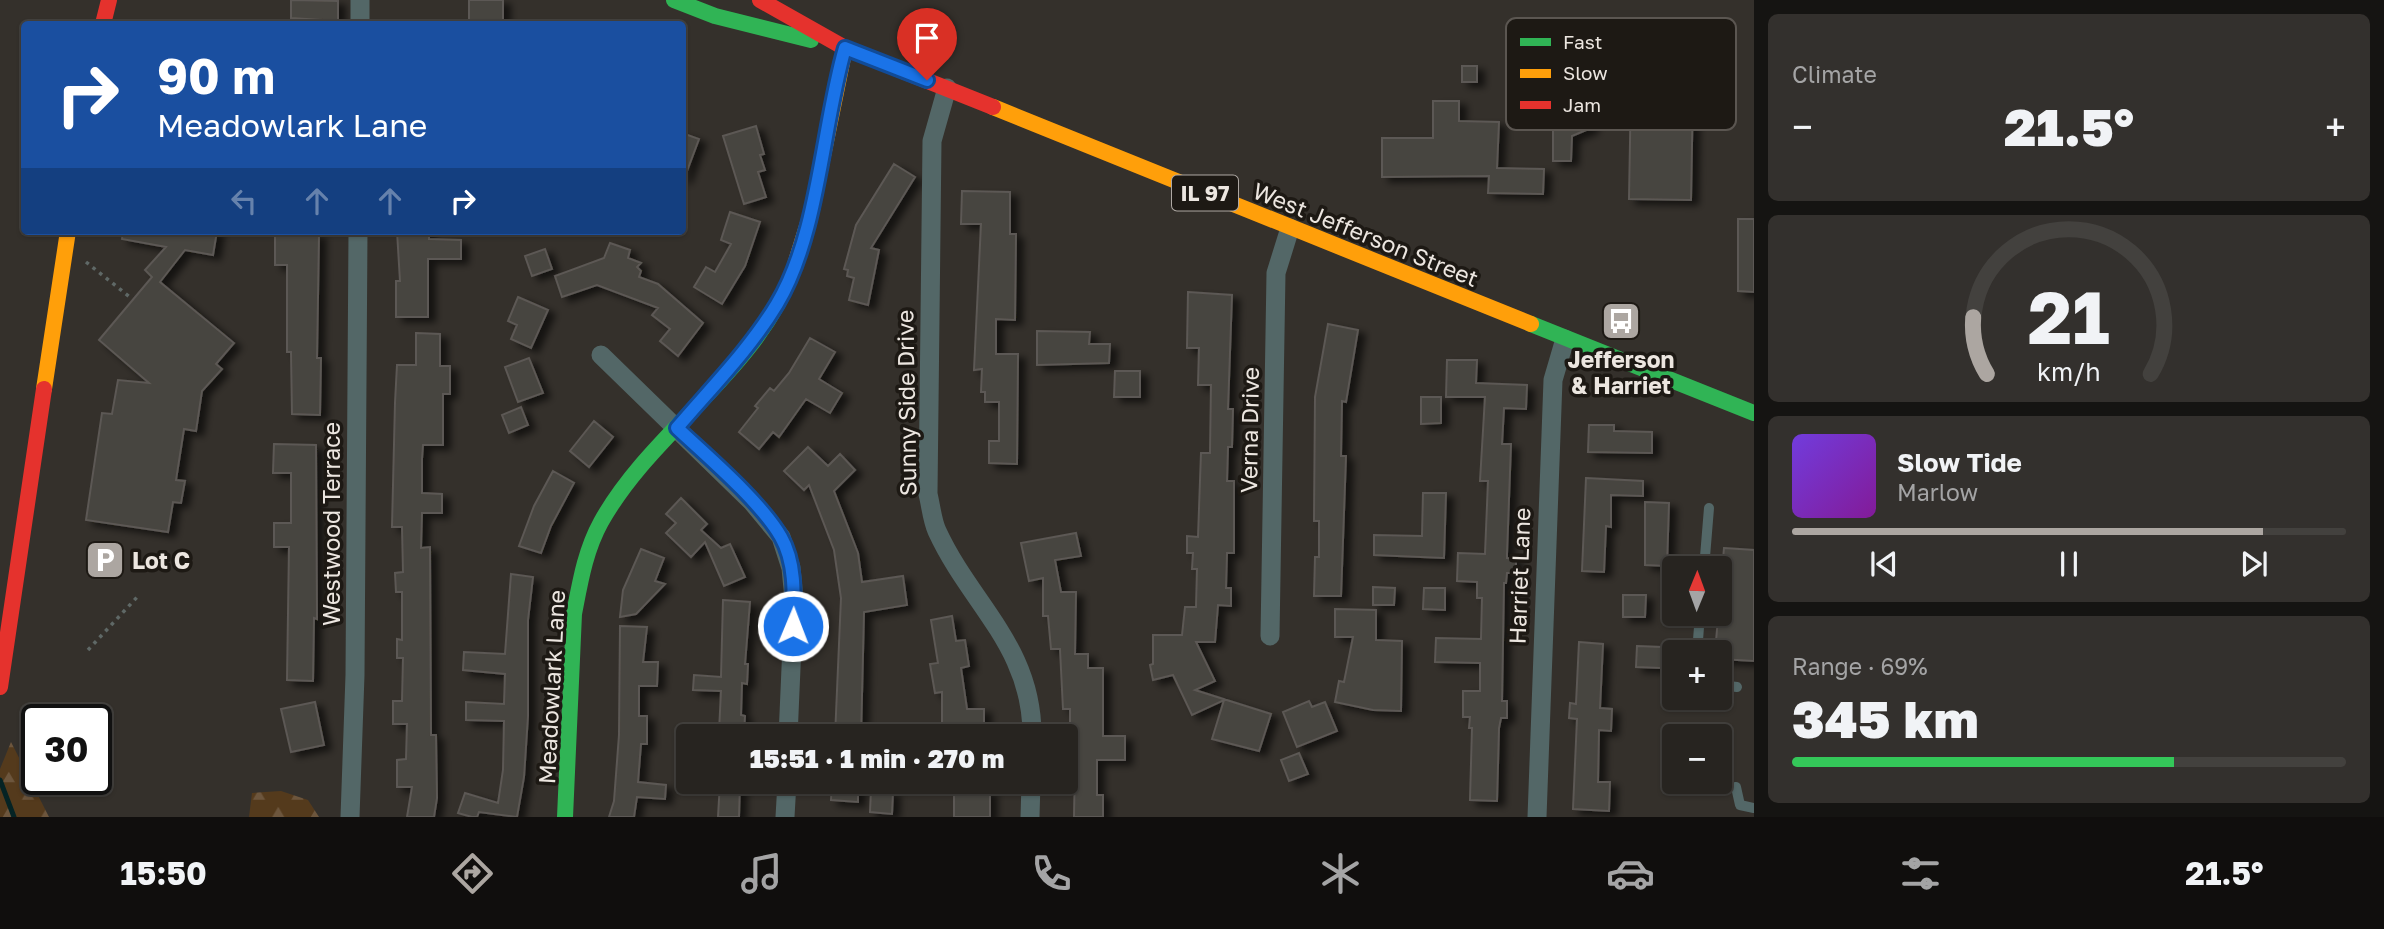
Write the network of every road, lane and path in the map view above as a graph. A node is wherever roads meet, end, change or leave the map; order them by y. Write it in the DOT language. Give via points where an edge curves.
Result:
graph roads {
  1 [pos="109,0"];
  2 [pos="360,0"];
  3 [pos="674,0"];
  4 [pos="760,0"];
  5 [pos="104,21"];
  6 [pos="360,21"];
  7 [pos="845,48"];
  8 [pos="947,88"];
  9 [pos="1290,228"];
  10 [pos="67,235"];
  11 [pos="358,235"];
  12 [pos="82,259"];
  13 [pos="131,298"];
  14 [pos="1565,339"];
  15 [pos="601,355"];
  16 [pos="1754,413"];
  17 [pos="677,428"];
  18 [pos="1709,508"];
  19 [pos="1705,556"];
  20 [pos="140,594"];
  21 [pos="1270,636"];
  22 [pos="88,650"];
  23 [pos="1732,686"];
  24 [pos="0,687"];
  25 [pos="1737,687"];
  26 [pos="789,724"];
  27 [pos="1031,724"];
  28 [pos="1736,787"];
  29 [pos="786,794"];
  30 [pos="1031,794"];
  31 [pos="1754,808"];
  32 [pos="350,817"];
  33 [pos="565,817"];
  34 [pos="785,817"];
  35 [pos="1030,817"];
  36 [pos="1536,817"];
  1 -- 5 [label="street"];
  2 -- 6 [label="street"];
  3 -- 7 [label="street, West Jefferson Street / IL 97" via="715,16"];
  4 -- 7 [label="street, West Jefferson Street / IL 97"];
  7 -- 8 [label="street, West Jefferson Street / IL 97"];
  7 -- 17 [label="street, Meadowlark Lane" via="807,226 784,290 752,341"];
  8 -- 9 [label="street, West Jefferson Street / IL 97"];
  8 -- 27 [label="street, Sunny Side Drive" via="932,141 928,495 936,529 1015,656 1026,684"];
  9 -- 14 [label="street, West Jefferson Street / IL 97"];
  9 -- 21 [label="street, Verna Drive" via="1276,273"];
  10 -- 24 [label="street"];
  11 -- 32 [label="street, Westwood Terrace"];
  12 -- 13 [label="path"];
  14 -- 16 [label="street, West Jefferson Street / IL 97"];
  14 -- 36 [label="street, Harriet Lane" via="1553,380"];
  15 -- 17 [label="street"];
  17 -- 26 [label="street" via="781,537 794,598"];
  17 -- 33 [label="street, Meadowlark Lane" via="616,497 590,546 578,586"];
  18 -- 19 [label="lane"];
  20 -- 22 [label="path"];
  23 -- 25 [label="lane"];
  28 -- 31 [label="lane" via="1740,805"];
  29 -- 34 [label="street"];
  30 -- 35 [label="street"];
}
